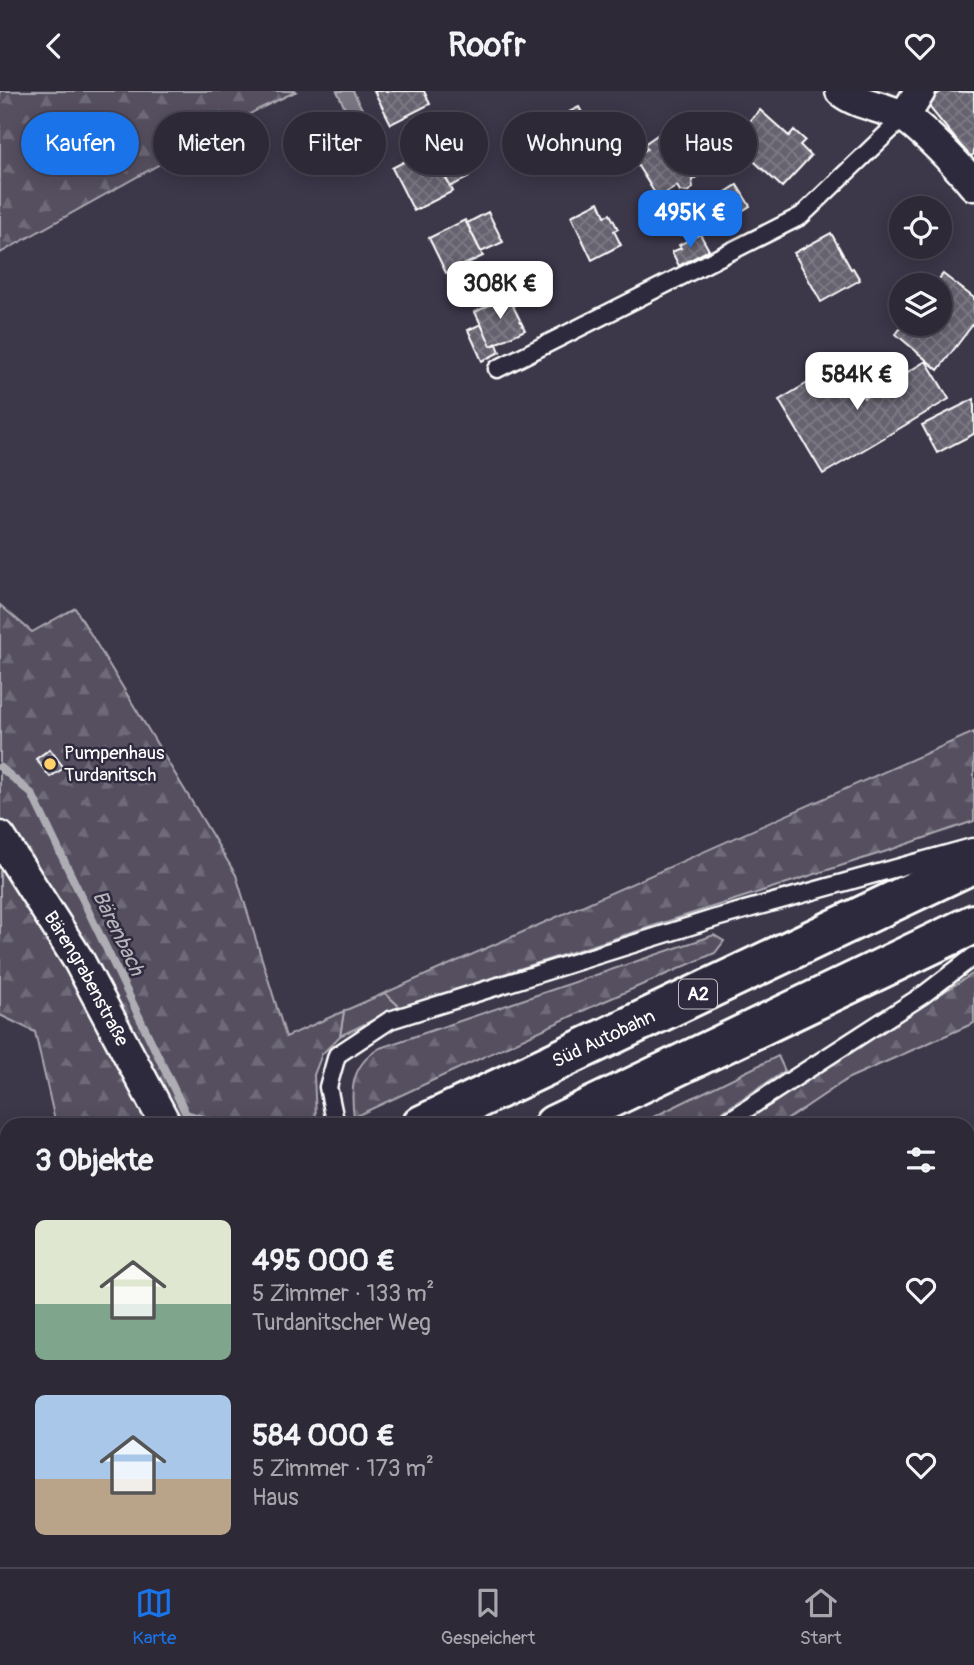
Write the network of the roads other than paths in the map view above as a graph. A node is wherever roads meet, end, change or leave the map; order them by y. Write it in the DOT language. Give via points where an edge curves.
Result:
graph roads {
  1 [pos="841,91"];
  2 [pos="920,91"];
  3 [pos="904,117"];
  4 [pos="974,185"];
  5 [pos="496,369"];
  6 [pos="0,837"];
  7 [pos="974,846"];
  8 [pos="974,863"];
  9 [pos="974,924"];
  10 [pos="974,956"];
  11 [pos="162,1118"];
  12 [pos="335,1118"];
  13 [pos="437,1118"];
  14 [pos="569,1118"];
  15 [pos="733,1118"];
  1 -- 3 [label="street"];
  2 -- 3 [label="street"];
  3 -- 4 [label="street"];
  3 -- 5 [label="lane" via="801,216"];
  6 -- 11 [label="street, Bärengrabenstraße" via="79,961"];
  7 -- 12 [label="lane" via="716,918 390,1020 337,1055 328,1087"];
  8 -- 13 [label="highway, Süd Autobahn / A2"];
  9 -- 14 [label="highway"];
  10 -- 15 [label="lane" via="923,995"];
}
